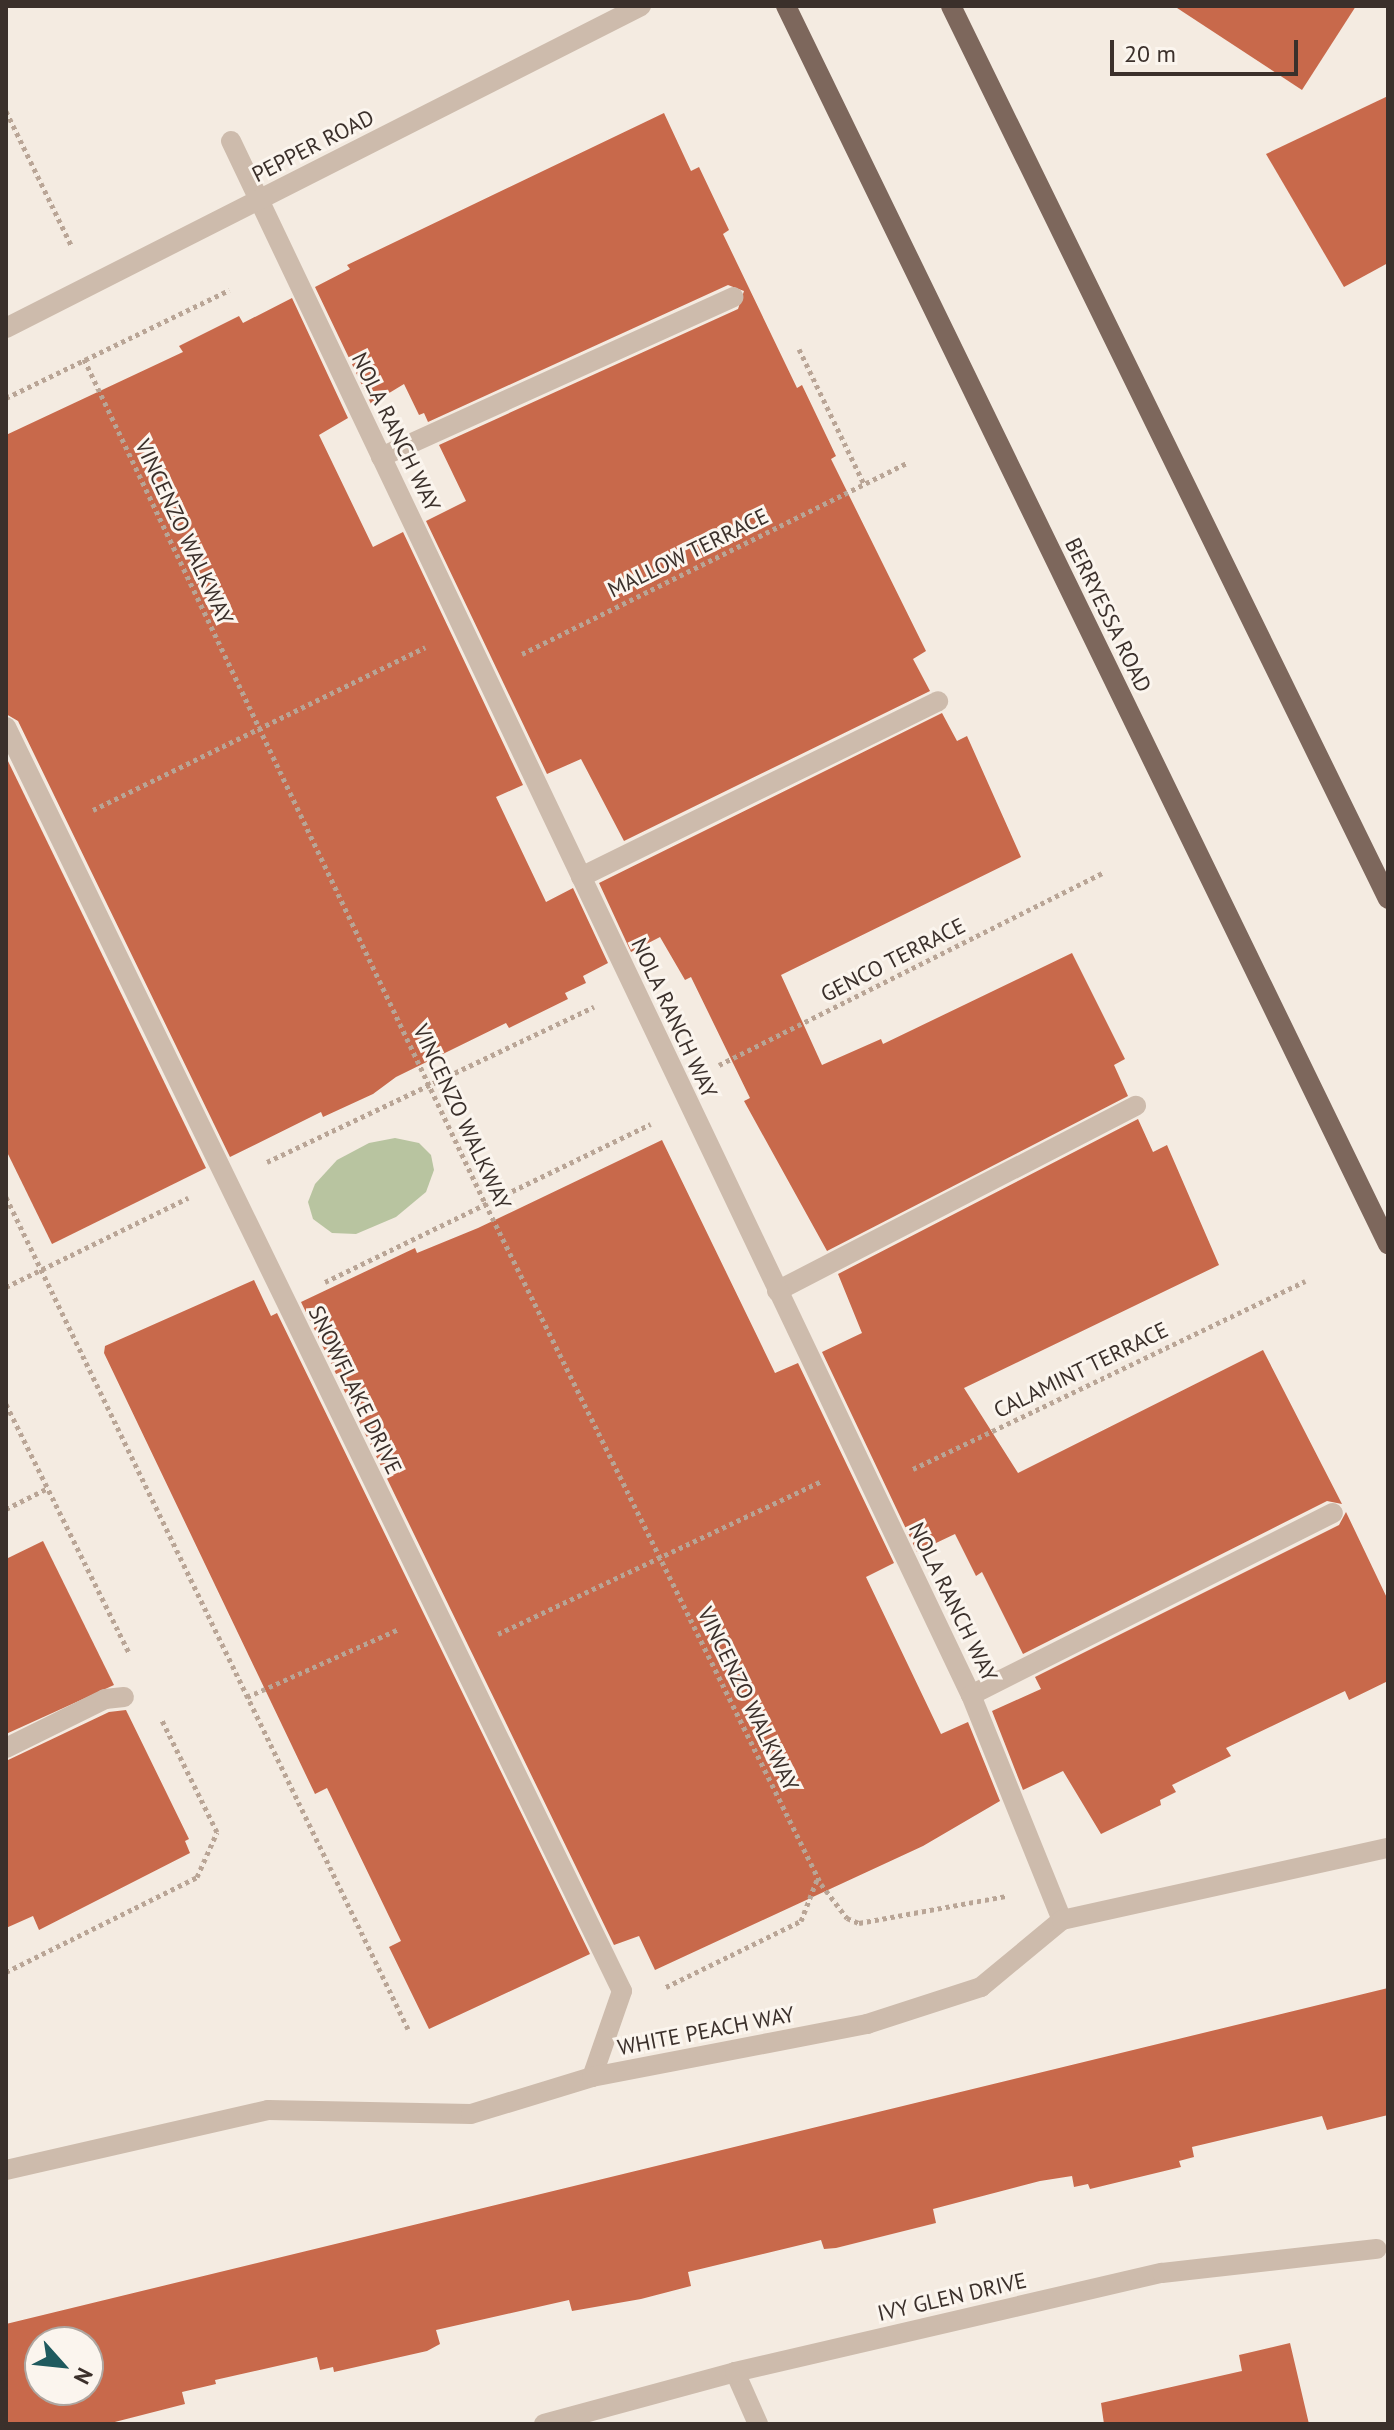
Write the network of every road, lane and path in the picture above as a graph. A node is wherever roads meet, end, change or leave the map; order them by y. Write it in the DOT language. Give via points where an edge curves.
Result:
graph roads {
  1 [pos="641,6"];
  2 [pos="786,6"];
  3 [pos="951,6"];
  4 [pos="6,111"];
  5 [pos="231,141"];
  6 [pos="258,201"];
  7 [pos="93,285"];
  8 [pos="229,290"];
  9 [pos="733,297"];
  10 [pos="6,328"];
  11 [pos="799,349"];
  12 [pos="84,359"];
  13 [pos="6,398"];
  14 [pos="381,457"];
  15 [pos="906,463"];
  16 [pos="864,484"];
  17 [pos="463,628"];
  18 [pos="485,673"];
  19 [pos="938,701"];
  20 [pos="6,727"];
  21 [pos="259,728"];
  22 [pos="88,813"];
  23 [pos="1104,872"];
  24 [pos="581,877"];
  25 [pos="1388,899"];
  26 [pos="634,987"];
  27 [pos="707,1069"];
  28 [pos="430,1086"];
  29 [pos="1136,1106"];
  30 [pos="659,1120"];
  31 [pos="263,1164"];
  32 [pos="192,1196"];
  33 [pos="6,1197"];
  34 [pos="485,1203"];
  35 [pos="1388,1244"];
  36 [pos="41,1268"];
  37 [pos="1305,1281"];
  38 [pos="6,1287"];
  39 [pos="777,1291"];
  40 [pos="286,1303"];
  41 [pos="859,1462"];
  42 [pos="48,1488"];
  43 [pos="871,1488"];
  44 [pos="6,1509"];
  45 [pos="1333,1513"];
  46 [pos="661,1559"];
  47 [pos="437,1612"];
  48 [pos="457,1653"];
  49 [pos="971,1695"];
  50 [pos="124,1697"];
  51 [pos="247,1697"];
  52 [pos="6,1748"];
  53 [pos="1388,1848"];
  54 [pos="818,1876"];
  55 [pos="1016,1894"];
  56 [pos="1062,1920"];
  57 [pos="665,1987"];
  58 [pos="408,2029"];
  59 [pos="592,2077"];
  60 [pos="6,2170"];
  61 [pos="1377,2249"];
  62 [pos="735,2372"];
  63 [pos="544,2424"];
  64 [pos="758,2424"];
  1 -- 6 [label="street, PEPPER ROAD"];
  2 -- 35 [label="main road, BERRYESSA ROAD"];
  3 -- 25 [label="main road"];
  4 -- 7 [label="path"];
  5 -- 6 [label="street, NOLA RANCH WAY"];
  6 -- 7 [label="street, PEPPER ROAD"];
  6 -- 14 [label="street, NOLA RANCH WAY"];
  7 -- 10 [label="street, PEPPER ROAD"];
  8 -- 12 [label="path"];
  9 -- 14 [label="street"];
  11 -- 16 [label="path"];
  12 -- 13 [label="path"];
  12 -- 21 [label="path, VINCENZO WALKWAY"];
  14 -- 17 [label="street, NOLA RANCH WAY"];
  15 -- 16 [label="path, MALLOW TERRACE"];
  16 -- 18 [label="path, MALLOW TERRACE"];
  17 -- 18 [label="street, NOLA RANCH WAY"];
  17 -- 21 [label="path"];
  18 -- 24 [label="street, NOLA RANCH WAY"];
  19 -- 24 [label="street"];
  20 -- 40 [label="street, SNOWFLAKE DRIVE"];
  21 -- 22 [label="path"];
  21 -- 28 [label="path, VINCENZO WALKWAY"];
  23 -- 27 [label="path, GENCO TERRACE"];
  24 -- 26 [label="street, NOLA RANCH WAY"];
  26 -- 28 [label="path"];
  26 -- 39 [label="street, NOLA RANCH WAY"];
  28 -- 31 [label="path"];
  28 -- 34 [label="path, VINCENZO WALKWAY"];
  29 -- 39 [label="street"];
  30 -- 34 [label="path"];
  32 -- 36 [label="path"];
  33 -- 36 [label="path"];
  34 -- 40 [label="path"];
  34 -- 46 [label="path, VINCENZO WALKWAY"];
  36 -- 38 [label="path"];
  36 -- 51 [label="path"];
  37 -- 43 [label="path, CALAMINT TERRACE"];
  39 -- 41 [label="street, NOLA RANCH WAY"];
  40 -- 47 [label="street, SNOWFLAKE DRIVE"];
  41 -- 43 [label="street, NOLA RANCH WAY"];
  41 -- 46 [label="path"];
  42 -- 44 [label="path"];
  43 -- 49 [label="street, NOLA RANCH WAY"];
  45 -- 49 [label="street"];
  46 -- 48 [label="path"];
  46 -- 54 [label="path, VINCENZO WALKWAY"];
  47 -- 48 [label="street, SNOWFLAKE DRIVE"];
  47 -- 51 [label="path"];
  48 -- 59 [label="street, SNOWFLAKE DRIVE" via="622,1991"];
  49 -- 56 [label="street, NOLA RANCH WAY"];
  50 -- 52 [label="street" via="105,1699"];
  51 -- 58 [label="path"];
  53 -- 56 [label="street, WHITE PEACH WAY"];
  54 -- 55 [label="path, VINCENZO WALKWAY" via="847,1918 859,1923"];
  54 -- 57 [label="path" via="801,1921"];
  56 -- 59 [label="street, WHITE PEACH WAY" via="981,1987 867,2024"];
  59 -- 60 [label="street, WHITE PEACH WAY" via="471,2114 268,2110"];
  61 -- 62 [label="street, IVY GLEN DRIVE" via="1162,2273"];
  62 -- 63 [label="street, IVY GLEN DRIVE"];
  62 -- 64 [label="street"];
}
